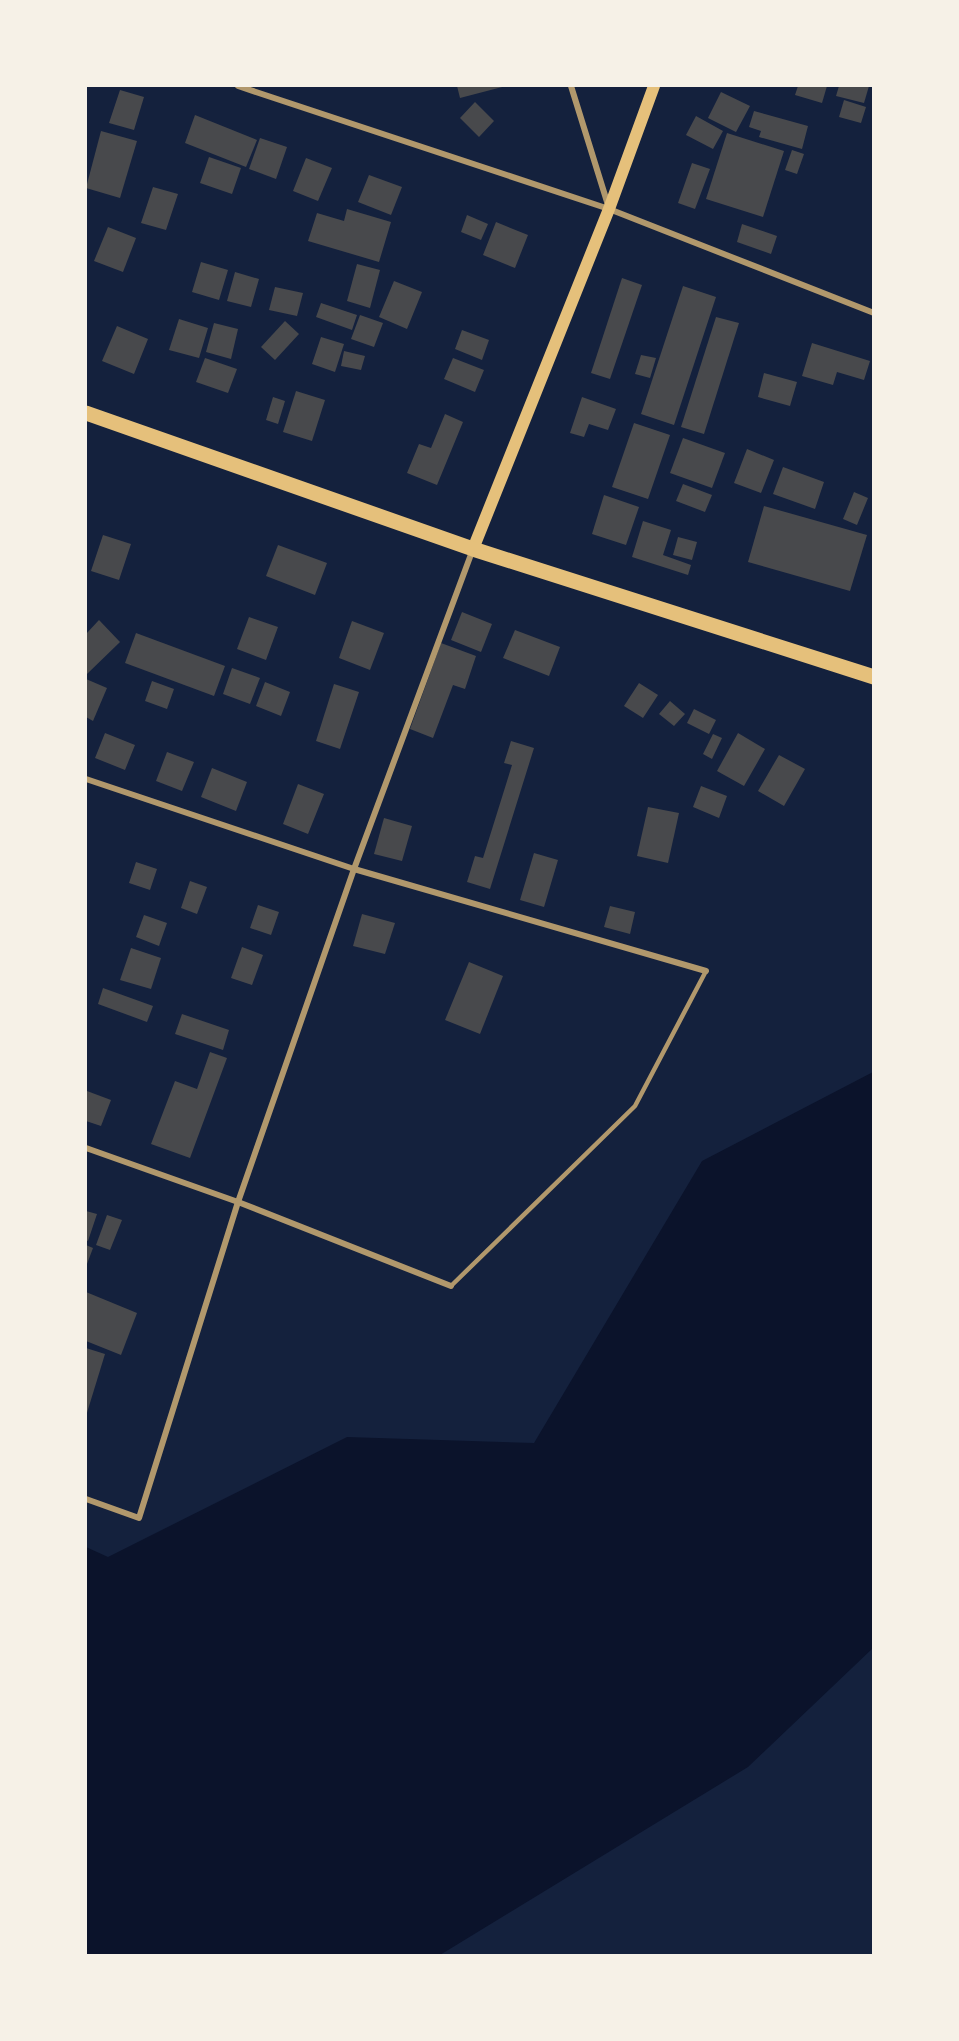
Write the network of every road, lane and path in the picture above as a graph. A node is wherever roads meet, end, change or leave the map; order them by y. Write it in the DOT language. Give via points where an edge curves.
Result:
graph roads {
  1 [pos="238,86"];
  2 [pos="571,86"];
  3 [pos="654,86"];
  4 [pos="609,209"];
  5 [pos="873,313"];
  6 [pos="86,413"];
  7 [pos="473,549"];
  8 [pos="873,677"];
  9 [pos="86,779"];
  10 [pos="354,869"];
  11 [pos="706,971"];
  12 [pos="86,1148"];
  13 [pos="238,1202"];
  14 [pos="451,1286"];
  15 [pos="86,1499"];
  1 -- 4 [label="street"];
  2 -- 4 [label="street"];
  3 -- 4 [label="main road"];
  4 -- 5 [label="street"];
  4 -- 7 [label="main road"];
  6 -- 7 [label="main road"];
  7 -- 8 [label="main road"];
  7 -- 10 [label="street"];
  9 -- 10 [label="street"];
  10 -- 11 [label="street"];
  10 -- 13 [label="street"];
  11 -- 14 [label="lane" via="635,1106"];
  12 -- 13 [label="street"];
  13 -- 14 [label="street"];
  13 -- 15 [label="street" via="139,1518"];
}
